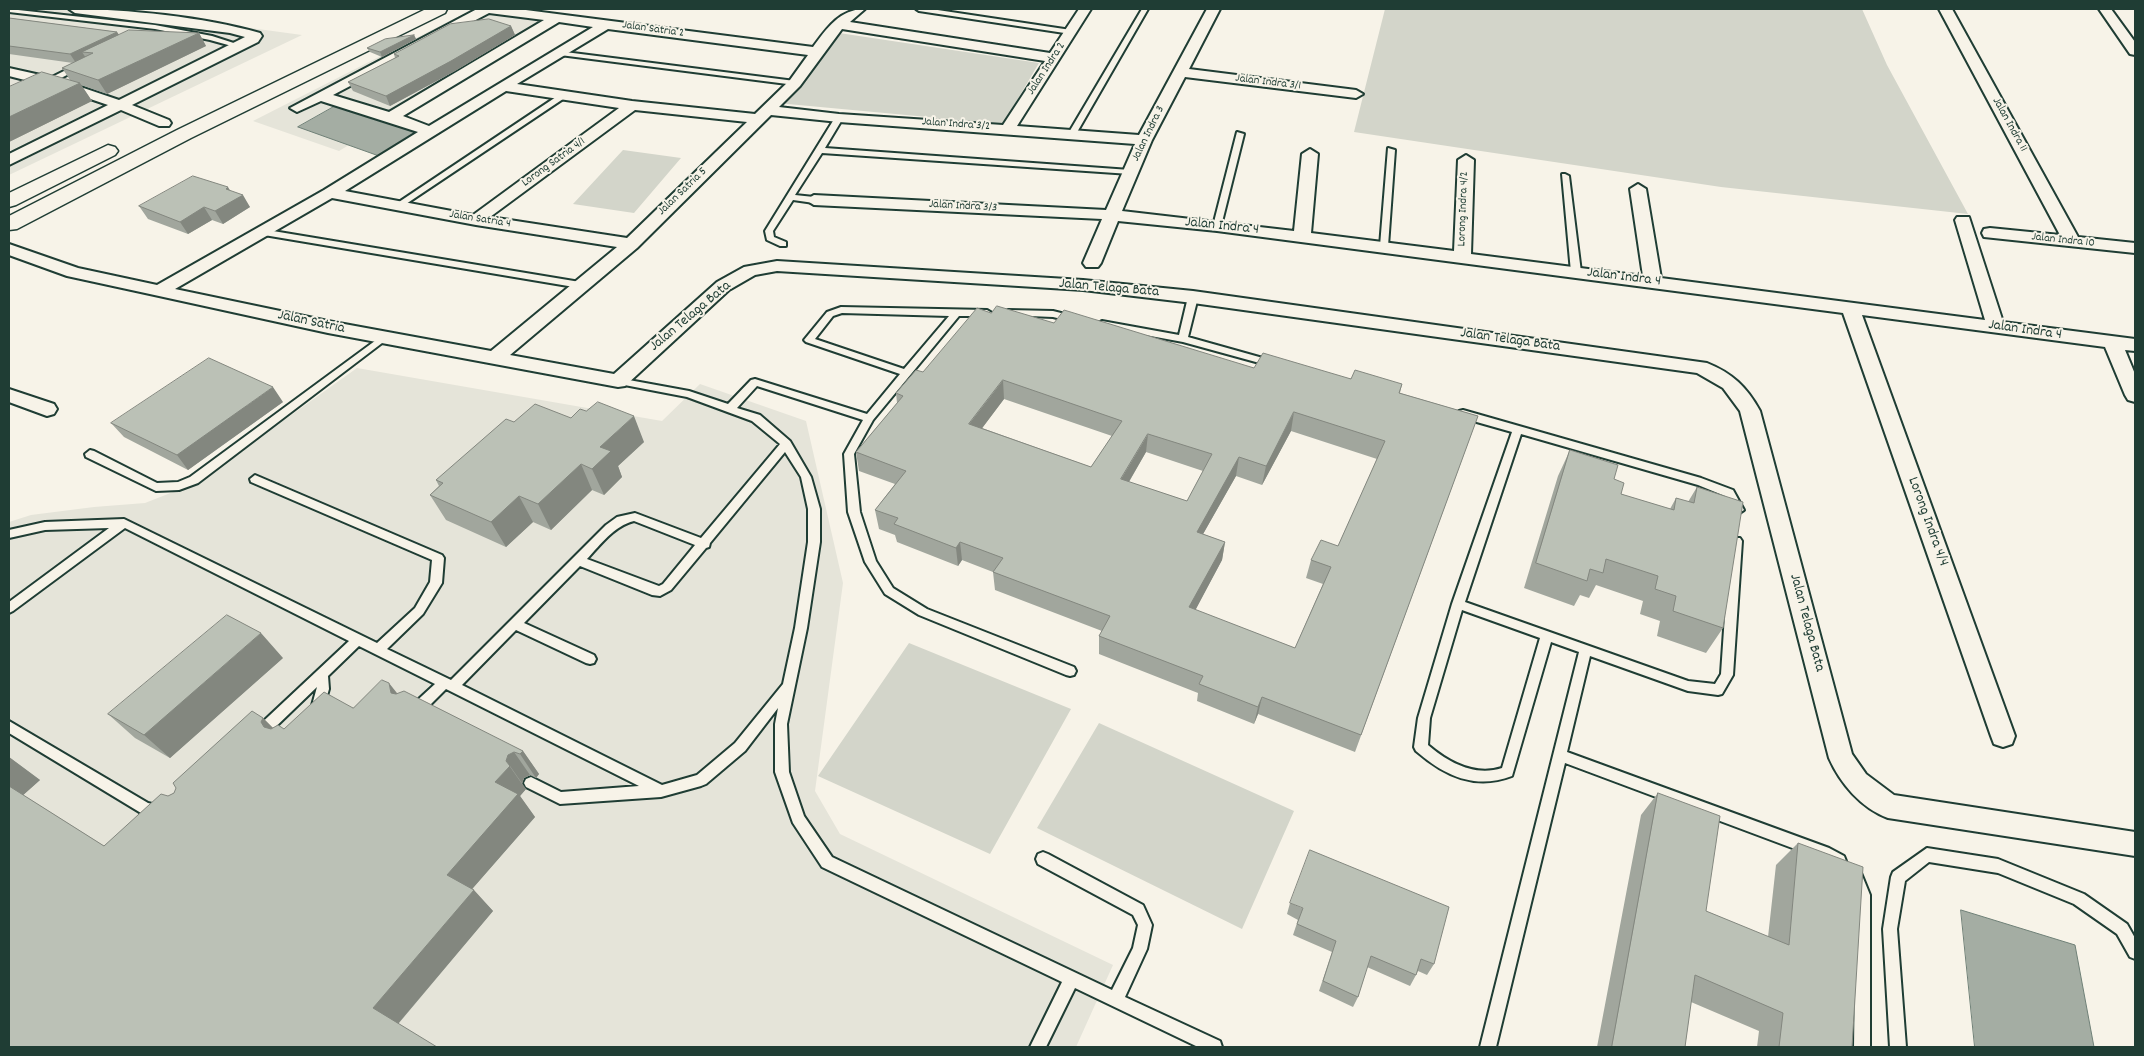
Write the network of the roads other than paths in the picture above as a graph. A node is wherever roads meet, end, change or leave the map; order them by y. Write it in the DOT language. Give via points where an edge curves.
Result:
graph roads {
  1 [pos="75,9"];
  2 [pos="400,9"];
  3 [pos="439,9"];
  4 [pos="486,9"];
  5 [pos="490,9"];
  6 [pos="919,9"];
  7 [pos="1085,9"];
  8 [pos="1144,9"];
  9 [pos="1214,9"];
  10 [pos="1945,9"];
  11 [pos="2105,9"];
  12 [pos="9,10"];
  13 [pos="857,10"];
  14 [pos="471,17"];
  15 [pos="557,18"];
  16 [pos="606,24"];
  17 [pos="839,24"];
  18 [pos="159,29"];
  19 [pos="537,30"];
  20 [pos="1070,32"];
  21 [pos="150,33"];
  22 [pos="239,46"];
  23 [pos="321,47"];
  24 [pos="2135,51"];
  25 [pos="816,52"];
  26 [pos="560,53"];
  27 [pos="1054,58"];
  28 [pos="87,63"];
  29 [pos="9,72"];
  30 [pos="1179,72"];
  31 [pos="51,80"];
  32 [pos="795,83"];
  33 [pos="506,87"];
  34 [pos="34,88"];
  35 [pos="1356,94"];
  36 [pos="565,95"];
  37 [pos="320,96"];
  38 [pos="120,104"];
  39 [pos="632,105"];
  40 [pos="297,108"];
  41 [pos="763,115"];
  42 [pos="391,117"];
  43 [pos="839,118"];
  44 [pos="172,119"];
  45 [pos="1008,129"];
  46 [pos="431,132"];
  47 [pos="1072,134"];
  48 [pos="1240,134"];
  49 [pos="1144,140"];
  50 [pos="820,150"];
  51 [pos="1391,150"];
  52 [pos="1310,154"];
  53 [pos="9,160"];
  54 [pos="1466,160"];
  55 [pos="1130,172"];
  56 [pos="1565,176"];
  57 [pos="1638,189"];
  58 [pos="330,193"];
  59 [pos="790,197"];
  60 [pos="814,200"];
  61 [pos="9,201"];
  62 [pos="398,206"];
  63 [pos="1112,215"];
  64 [pos="476,220"];
  65 [pos="1963,220"];
  66 [pos="9,224"];
  67 [pos="1217,226"];
  68 [pos="261,232"];
  69 [pos="1990,233"];
  70 [pos="1302,236"];
  71 [pos="2072,242"];
  72 [pos="631,244"];
  73 [pos="783,244"];
  74 [pos="1384,246"];
  75 [pos="2135,248"];
  76 [pos="9,249"];
  77 [pos="1462,257"];
  78 [pos="1092,262"];
  79 [pos="1576,272"];
  80 [pos="1653,282"];
  81 [pos="580,286"];
  82 [pos="159,291"];
  83 [pos="1193,297"];
  84 [pos="1850,308"];
  85 [pos="956,313"];
  86 [pos="1996,327"];
  87 [pos="383,338"];
  88 [pos="1183,339"];
  89 [pos="2112,342"];
  90 [pos="2135,345"];
  91 [pos="496,357"];
  92 [pos="1288,367"];
  93 [pos="906,372"];
  94 [pos="618,381"];
  95 [pos="9,395"];
  96 [pos="2135,395"];
  97 [pos="47,409"];
  98 [pos="730,409"];
  99 [pos="1451,411"];
  100 [pos="869,418"];
  101 [pos="1518,429"];
  102 [pos="786,444"];
  103 [pos="90,454"];
  104 [pos="255,479"];
  105 [pos="124,523"];
  106 [pos="9,534"];
  107 [pos="705,544"];
  108 [pos="578,560"];
  109 [pos="1458,604"];
  110 [pos="9,608"];
  111 [pos="515,624"];
  112 [pos="1547,635"];
  113 [pos="358,640"];
  114 [pos="1586,649"];
  115 [pos="378,650"];
  116 [pos="590,659"];
  117 [pos="1070,670"];
  118 [pos="322,674"];
  119 [pos="448,685"];
  120 [pos="789,685"];
  121 [pos="415,711"];
  122 [pos="312,720"];
  123 [pos="9,726"];
  124 [pos="2003,736"];
  125 [pos="252,741"];
  126 [pos="1560,755"];
  127 [pos="532,783"];
  128 [pos="661,792"];
  129 [pos="175,808"];
  130 [pos="2135,844"];
  131 [pos="1043,859"];
  132 [pos="2135,952"];
  133 [pos="1072,978"];
  134 [pos="1116,999"];
  135 [pos="1038,1047"];
  136 [pos="1214,1047"];
  137 [pos="1488,1047"];
  138 [pos="1862,1047"];
  139 [pos="1898,1047"];
  1 -- 22 [label="street" via="253,34 253,39"];
  2 -- 23 [label="highway"];
  3 -- 66 [label="highway"];
  4 -- 14 [label="street"];
  5 -- 15 [label="street, Jalan Satria 2"];
  6 -- 20 [label="lane"];
  7 -- 20 [label="street, Jalan Indra 2"];
  8 -- 47 [label="lane"];
  9 -- 30 [label="street, Jalan Indra 3"];
  10 -- 71 [label="street, Jalan Indra 11"];
  11 -- 24 [label="street"];
  12 -- 18 [label="lane"];
  13 -- 17 [label="street, Jalan Satria 5"];
  14 -- 19 [label="street"];
  14 -- 37 [label="street"];
  15 -- 16 [label="street, Jalan Satria 2"];
  15 -- 19 [label="street"];
  16 -- 25 [label="street, Jalan Satria 2"];
  16 -- 26 [label="street"];
  17 -- 25 [label="street, Jalan Satria 5"];
  17 -- 27 [label="street"];
  18 -- 21 [label="lane"];
  18 -- 22 [label="lane" via="214,38"];
  19 -- 42 [label="street"];
  20 -- 27 [label="street, Jalan Indra 2"];
  22 -- 38 [label="street"];
  25 -- 32 [label="street, Jalan Satria 5"];
  26 -- 32 [label="lane"];
  26 -- 33 [label="street"];
  27 -- 45 [label="street, Jalan Indra 2"];
  28 -- 31 [label="lane"];
  29 -- 31 [label="street"];
  30 -- 35 [label="street, Jalan Indra 3/1"];
  30 -- 49 [label="street, Jalan Indra 3"];
  31 -- 34 [label="lane"];
  31 -- 38 [label="street"];
  32 -- 41 [label="street, Jalan Satria 5"];
  33 -- 36 [label="street, Jalan Indra 3/2"];
  33 -- 46 [label="street"];
  36 -- 39 [label="street, Jalan Indra 3/2"];
  36 -- 62 [label="lane"];
  37 -- 40 [label="street"];
  37 -- 42 [label="street"];
  38 -- 44 [label="street"];
  38 -- 53 [label="street"];
  39 -- 41 [label="street, Jalan Indra 3/2"];
  39 -- 64 [label="street, Lorong Satria 4/1"];
  41 -- 43 [label="street, Jalan Indra 3/2"];
  41 -- 72 [label="street, Jalan Satria 5"];
  42 -- 46 [label="street"];
  43 -- 45 [label="street, Jalan Indra 3/2"];
  43 -- 50 [label="lane"];
  44 -- 61 [label="highway"];
  45 -- 47 [label="street, Jalan Indra 3/2"];
  46 -- 58 [label="street"];
  47 -- 49 [label="street, Jalan Indra 3/2"];
  48 -- 67 [label="lane"];
  49 -- 55 [label="street, Jalan Indra 3"];
  50 -- 55 [label="lane"];
  50 -- 59 [label="lane"];
  51 -- 74 [label="lane"];
  52 -- 70 [label="street"];
  54 -- 77 [label="street, Lorong Indra 4/2"];
  55 -- 63 [label="street, Jalan Indra 3"];
  56 -- 79 [label="lane"];
  57 -- 80 [label="street"];
  58 -- 62 [label="street, Jalan Satria 4"];
  58 -- 68 [label="street"];
  59 -- 60 [label="lane"];
  59 -- 73 [label="lane" via="769,231 774,242"];
  60 -- 63 [label="street, Jalan Indra 3/3"];
  62 -- 64 [label="street, Jalan Satria 4"];
  63 -- 67 [label="street, Jalan Indra 4"];
  63 -- 78 [label="street, Jalan Indra 3"];
  64 -- 72 [label="street, Jalan Satria 4"];
  65 -- 86 [label="street"];
  67 -- 70 [label="street, Jalan Indra 4"];
  68 -- 81 [label="lane"];
  68 -- 82 [label="street"];
  69 -- 71 [label="street, Jalan Indra 10"];
  70 -- 74 [label="street, Jalan Indra 4"];
  71 -- 75 [label="street, Jalan Indra 10"];
  72 -- 81 [label="street, Jalan Satria 5"];
  74 -- 77 [label="street, Jalan Indra 4"];
  76 -- 82 [label="street, Jalan Satria" via="73,272"];
  77 -- 79 [label="street, Jalan Indra 4"];
  79 -- 80 [label="street, Jalan Indra 4"];
  80 -- 84 [label="street, Jalan Indra 4"];
  81 -- 91 [label="street, Jalan Satria 5"];
  82 -- 87 [label="street, Jalan Satria"];
  83 -- 88 [label="lane"];
  83 -- 94 [label="street, Jalan Telaga Bata" via="1083,285 777,266 750,271 723,286"];
  83 -- 130 [label="street, Jalan Telaga Bata" via="1700,367 1717,374 1743,394 1750,411 1842,758 1857,782 1888,806"];
  84 -- 86 [label="street, Jalan Indra 4"];
  84 -- 124 [label="street, Lorong Indra 4/4"];
  85 -- 88 [label="lane" via="1052,314"];
  85 -- 93 [label="lane"];
  85 -- 93 [label="lane" via="841,310 830,314 810,340"];
  86 -- 89 [label="street, Jalan Indra 4"];
  87 -- 91 [label="street, Jalan Satria"];
  87 -- 103 [label="lane" via="194,480 179,486 156,487"];
  88 -- 92 [label="lane"];
  89 -- 90 [label="street, Jalan Indra 4"];
  89 -- 96 [label="street"];
  91 -- 94 [label="street, Jalan Satria"];
  93 -- 100 [label="lane"];
  94 -- 98 [label="lane" via="689,394"];
  95 -- 97 [label="street"];
  98 -- 100 [label="lane" via="755,382"];
  98 -- 102 [label="lane" via="756,418"];
  99 -- 101 [label="lane"];
  100 -- 117 [label="lane" via="849,454 854,512 871,562 889,591 923,612"];
  101 -- 109 [label="lane"];
  101 -- 114 [label="lane" via="1701,482 1729,493 1738,510 1727,675 1718,690 1688,686"];
  102 -- 107 [label="lane"];
  102 -- 120 [label="lane" via="806,477 814,509 814,542"];
  104 -- 115 [label="lane" via="438,558 436,583 419,611"];
  105 -- 106 [label="lane" via="45,526"];
  105 -- 110 [label="lane"];
  105 -- 113 [label="lane"];
  107 -- 108 [label="lane" via="636,517 621,520 610,528"];
  107 -- 108 [label="lane" via="660,591"];
  108 -- 111 [label="lane"];
  109 -- 112 [label="lane"];
  109 -- 112 [label="lane" via="1424,718 1421,747 1435,760 1476,777 1496,778 1507,772"];
  111 -- 116 [label="lane"];
  111 -- 119 [label="lane"];
  112 -- 114 [label="lane"];
  113 -- 115 [label="lane"];
  113 -- 118 [label="lane"];
  114 -- 126 [label="lane"];
  115 -- 119 [label="lane"];
  118 -- 122 [label="lane" via="320,704"];
  118 -- 125 [label="lane"];
  119 -- 121 [label="lane"];
  119 -- 128 [label="lane"];
  120 -- 128 [label="lane" via="734,753 701,780"];
  120 -- 133 [label="lane" via="781,724 782,772 798,819 827,862"];
  123 -- 129 [label="lane" via="146,809 168,812"];
  126 -- 137 [label="lane"];
  126 -- 138 [label="lane" via="1824,853 1853,869 1863,895"];
  127 -- 128 [label="lane" via="560,798"];
  131 -- 134 [label="lane" via="1138,910 1145,925 1140,949"];
  132 -- 139 [label="lane" via="2122,929 2079,899 1998,866 1927,855 1898,877 1890,929"];
  133 -- 134 [label="lane"];
  133 -- 135 [label="lane"];
  134 -- 136 [label="lane"];
}
